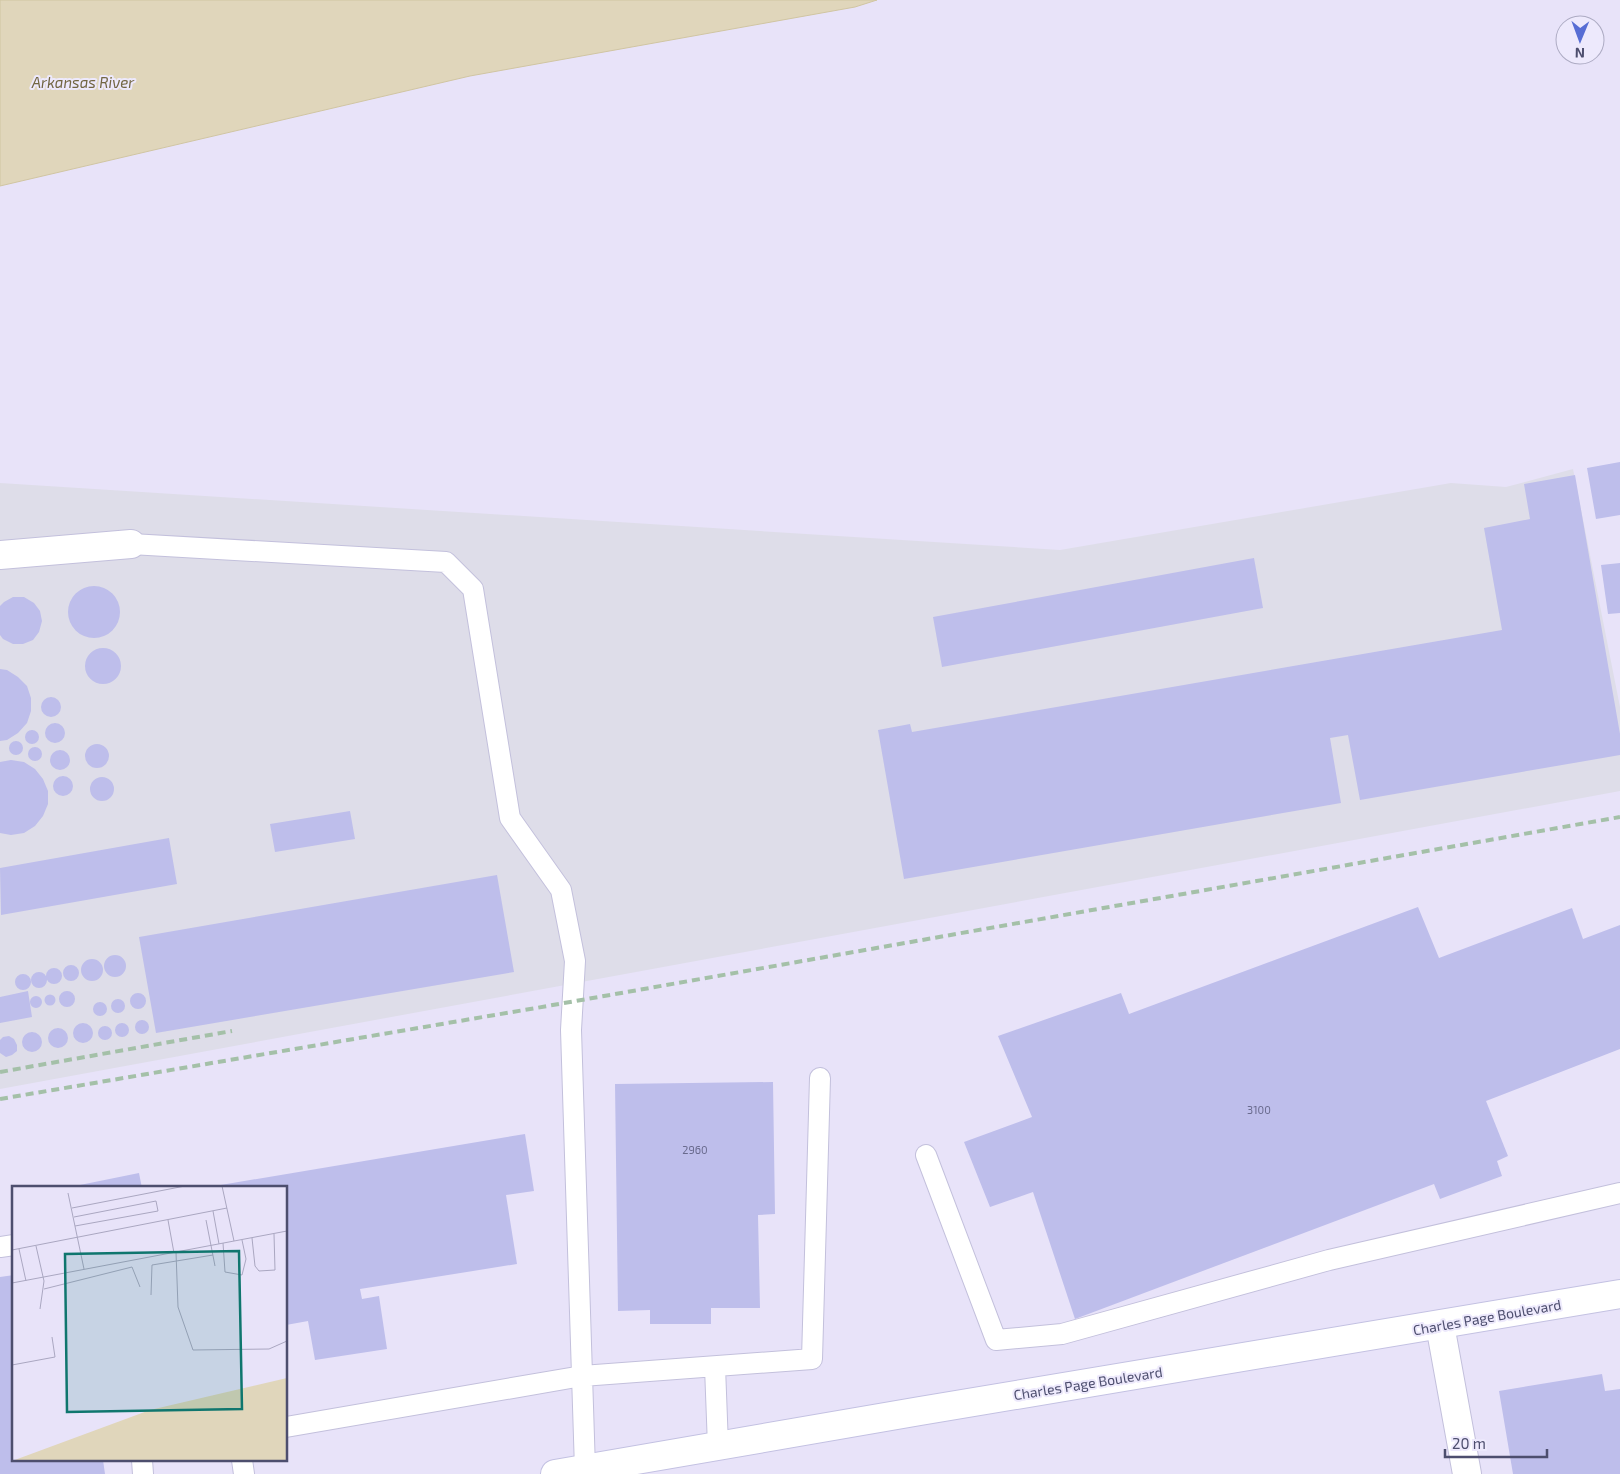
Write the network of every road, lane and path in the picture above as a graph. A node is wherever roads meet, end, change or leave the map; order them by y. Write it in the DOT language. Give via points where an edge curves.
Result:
graph roads {
  1 [pos="131,544"];
  2 [pos="0,556"];
  3 [pos="820,1078"];
  4 [pos="926,1154"];
  5 [pos="1620,1193"];
  6 [pos="1620,1294"];
  7 [pos="1440,1325"];
  8 [pos="716,1367"];
  9 [pos="582,1376"];
  10 [pos="288,1427"];
  11 [pos="718,1446"];
  12 [pos="596,1470"];
  13 [pos="556,1474"];
  14 [pos="1467,1474"];
  1 -- 2 [label="main road"];
  1 -- 9 [label="lane" via="446,562 473,589 510,818 560,890 575,961 571,1030"];
  3 -- 8 [label="lane" via="812,1359"];
  4 -- 5 [label="lane" via="996,1340 1062,1334 1329,1260"];
  6 -- 7 [label="main road, Charles Page Boulevard"];
  7 -- 11 [label="main road, Charles Page Boulevard"];
  7 -- 14 [label="main road"];
  8 -- 9 [label="lane"];
  8 -- 11 [label="lane"];
  9 -- 10 [label="lane"];
  9 -- 12 [label="lane"];
  11 -- 12 [label="main road, Charles Page Boulevard"];
  12 -- 13 [label="main road, Charles Page Boulevard"];
}
